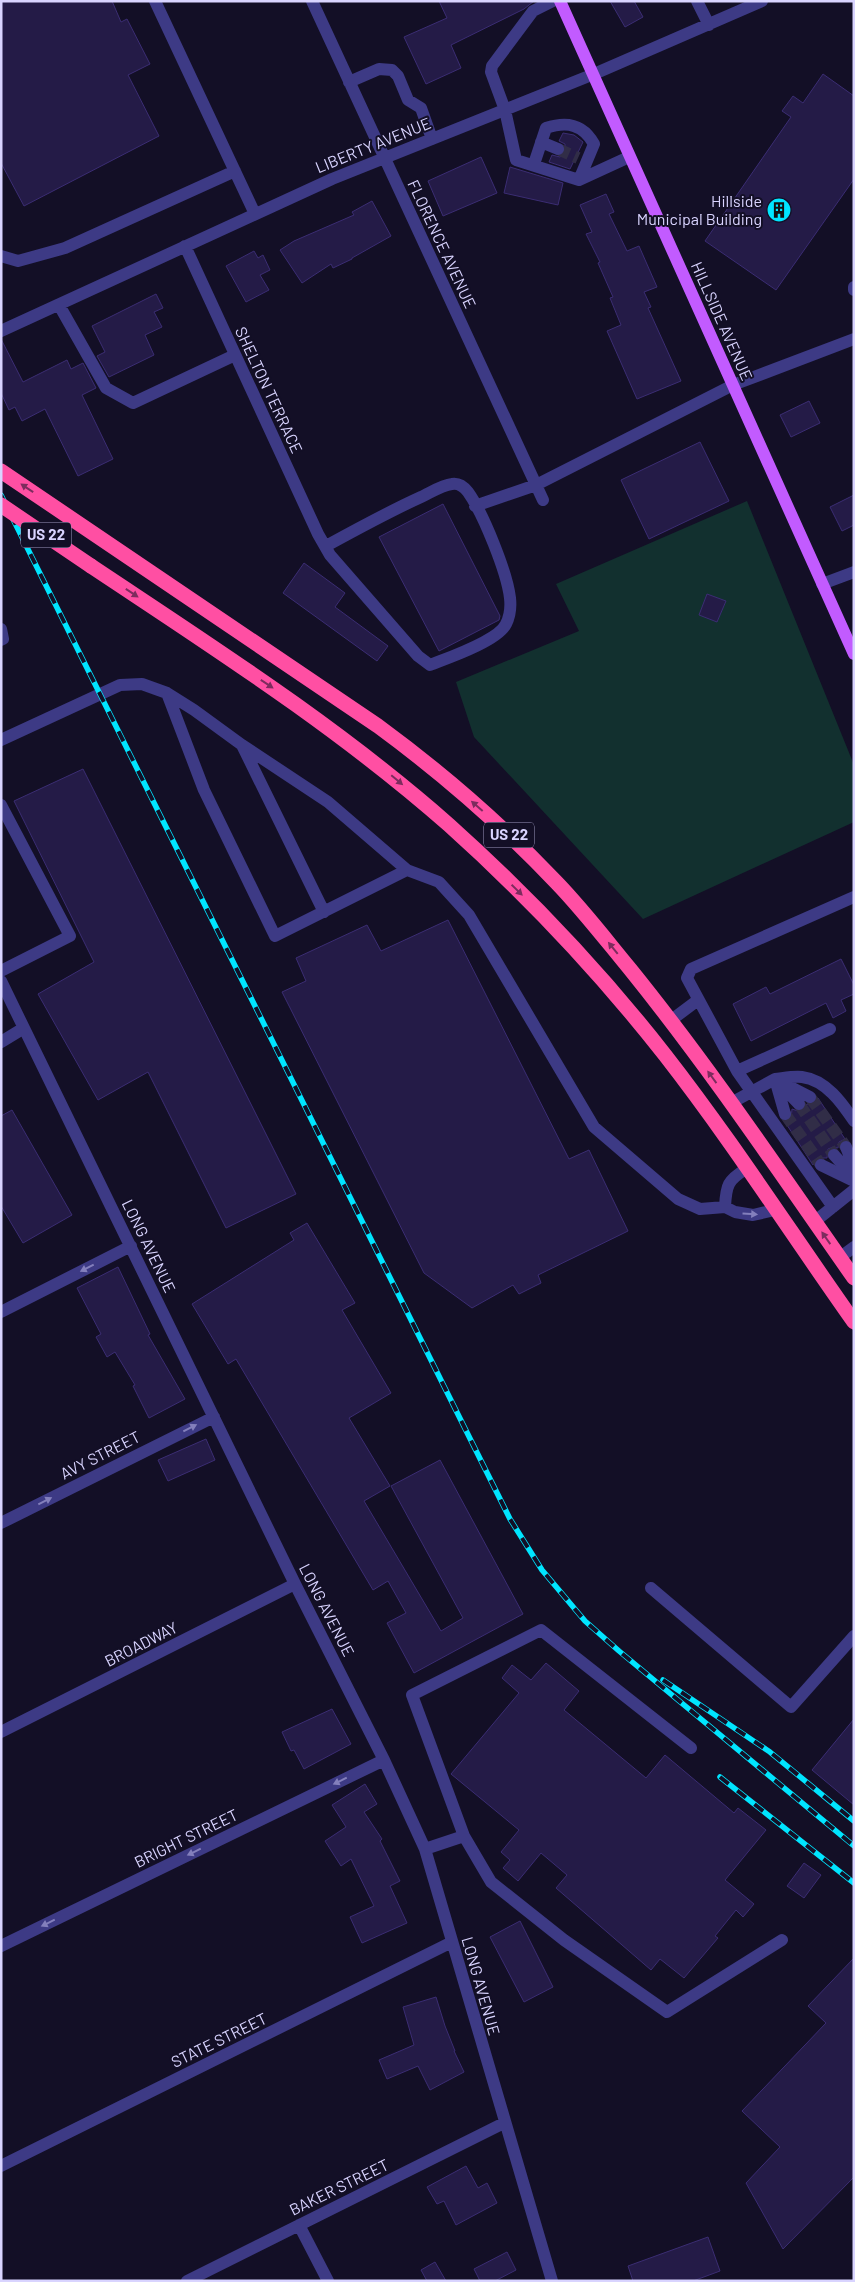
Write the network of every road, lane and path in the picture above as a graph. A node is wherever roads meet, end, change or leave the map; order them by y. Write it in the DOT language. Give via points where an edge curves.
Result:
graph roads {
  1 [pos="155,1"];
  2 [pos="312,1"];
  3 [pos="553,1"];
  4 [pos="560,1"];
  5 [pos="697,1"];
  6 [pos="755,3"];
  7 [pos="709,25"];
  8 [pos="594,74"];
  9 [pos="349,82"];
  10 [pos="505,110"];
  11 [pos="432,139"];
  12 [pos="541,142"];
  13 [pos="558,149"];
  14 [pos="629,156"];
  15 [pos="385,158"];
  16 [pos="534,164"];
  17 [pos="235,170"];
  18 [pos="579,180"];
  19 [pos="255,214"];
  20 [pos="185,246"];
  21 [pos="1,256"];
  22 [pos="59,305"];
  23 [pos="1,331"];
  24 [pos="854,339"];
  25 [pos="235,355"];
  26 [pos="733,385"];
  27 [pos="1,471"];
  28 [pos="536,485"];
  29 [pos="543,500"];
  30 [pos="1,505"];
  31 [pos="475,506"];
  32 [pos="326,546"];
  33 [pos="854,572"];
  34 [pos="822,584"];
  35 [pos="1,629"];
  36 [pos="1,640"];
  37 [pos="854,654"];
  38 [pos="167,694"];
  39 [pos="1,740"];
  40 [pos="242,745"];
  41 [pos="1,805"];
  42 [pos="407,870"];
  43 [pos="854,897"];
  44 [pos="324,912"];
  45 [pos="1,971"];
  46 [pos="1,981"];
  47 [pos="698,1000"];
  48 [pos="670,1021"];
  49 [pos="24,1028"];
  50 [pos="830,1029"];
  51 [pos="1,1042"];
  52 [pos="736,1071"];
  53 [pos="775,1079"];
  54 [pos="752,1092"];
  55 [pos="810,1097"];
  56 [pos="731,1103"];
  57 [pos="799,1104"];
  58 [pos="785,1114"];
  59 [pos="854,1121"];
  60 [pos="846,1147"];
  61 [pos="834,1155"];
  62 [pos="821,1165"];
  63 [pos="854,1167"];
  64 [pos="746,1169"];
  65 [pos="854,1177"];
  66 [pos="854,1181"];
  67 [pos="854,1190"];
  68 [pos="725,1206"];
  69 [pos="833,1207"];
  70 [pos="775,1210"];
  71 [pos="814,1222"];
  72 [pos="130,1246"];
  73 [pos="854,1247"];
  74 [pos="839,1258"];
  75 [pos="854,1278"];
  76 [pos="1,1312"];
  77 [pos="854,1322"];
  78 [pos="214,1417"];
  79 [pos="1,1523"];
  80 [pos="295,1584"];
  81 [pos="651,1588"];
  82 [pos="854,1636"];
  83 [pos="1,1732"];
  84 [pos="691,1748"];
  85 [pos="384,1760"];
  86 [pos="464,1836"];
  87 [pos="425,1849"];
  88 [pos="782,1940"];
  89 [pos="452,1942"];
  90 [pos="1,1946"];
  91 [pos="504,2123"];
  92 [pos="1,2166"];
  93 [pos="300,2225"];
  94 [pos="187,2281"];
  95 [pos="328,2281"];
  96 [pos="552,2281"];
  1 -- 17 [label="street"];
  2 -- 9 [label="street, FLORENCE AVENUE"];
  3 -- 10 [label="street" via="533,11 492,66 491,72"];
  4 -- 8 [label="main road, HILLSIDE AVENUE"];
  5 -- 7 [label="street"];
  6 -- 7 [label="street, LIBERTY AVENUE"];
  7 -- 8 [label="street, LIBERTY AVENUE"];
  8 -- 10 [label="street, LIBERTY AVENUE"];
  8 -- 14 [label="main road, HILLSIDE AVENUE"];
  9 -- 11 [label="street" via="379,69 392,70 408,100 421,108"];
  9 -- 15 [label="street, FLORENCE AVENUE"];
  10 -- 11 [label="street, LIBERTY AVENUE"];
  10 -- 16 [label="street" via="516,160"];
  11 -- 15 [label="street, LIBERTY AVENUE"];
  12 -- 13 [label="street"];
  12 -- 16 [label="street"];
  12 -- 18 [label="street" via="546,128 557,124 568,123 589,135 594,144 583,160"];
  14 -- 18 [label="street"];
  14 -- 26 [label="main road, HILLSIDE AVENUE"];
  15 -- 19 [label="street, LIBERTY AVENUE"];
  15 -- 28 [label="street, FLORENCE AVENUE"];
  16 -- 18 [label="street"];
  17 -- 19 [label="street"];
  17 -- 21 [label="street" via="65,248 18,261"];
  19 -- 20 [label="street, LIBERTY AVENUE"];
  20 -- 22 [label="street, LIBERTY AVENUE"];
  20 -- 25 [label="street, SHELTON TERRACE"];
  22 -- 23 [label="street, LIBERTY AVENUE"];
  22 -- 25 [label="street" via="106,388 133,403"];
  24 -- 26 [label="street"];
  25 -- 32 [label="street, SHELTON TERRACE"];
  26 -- 28 [label="street"];
  26 -- 34 [label="main road, HILLSIDE AVENUE"];
  48 -- 27 [label="highway, US 22, one-way" via="559,884 433,768 322,686"];
  28 -- 29 [label="street, FLORENCE AVENUE"];
  28 -- 31 [label="street"];
  30 -- 64 [label="highway, US 22, one-way, bridge" via="314,717 397,780 463,838 550,923 620,1000 684,1081"];
  31 -- 32 [label="street" via="468,492 459,484 452,484 377,517"];
  31 -- 32 [label="street, SHELTON TERRACE" via="501,566 510,597 510,614 499,632 458,655 430,664 418,656 330,555"];
  33 -- 34 [label="street"];
  34 -- 37 [label="main road, HILLSIDE AVENUE"];
  35 -- 36 [label="street"];
  38 -- 39 [label="street" via="142,684 120,685"];
  38 -- 40 [label="street"];
  38 -- 44 [label="street" via="204,790 275,936"];
  40 -- 42 [label="street" via="328,802"];
  40 -- 44 [label="street"];
  41 -- 45 [label="street" via="70,936"];
  42 -- 44 [label="street"];
  42 -- 68 [label="street" via="439,882 470,915 594,1127 678,1200 700,1209"];
  43 -- 47 [label="street" via="691,969 687,978"];
  46 -- 49 [label="street, LONG AVENUE"];
  47 -- 48 [label="street"];
  47 -- 52 [label="street"];
  56 -- 48 [label="highway, US 22, one-way"];
  49 -- 51 [label="street"];
  49 -- 72 [label="street, LONG AVENUE"];
  50 -- 52 [label="street"];
  52 -- 54 [label="street"];
  53 -- 54 [label="street"];
  53 -- 55 [label="street"];
  53 -- 57 [label="street"];
  53 -- 58 [label="street"];
  53 -- 59 [label="street" via="802,1077 822,1084"];
  54 -- 56 [label="street"];
  54 -- 69 [label="street"];
  56 -- 71 [label="highway, US 22"];
  60 -- 63 [label="street"];
  61 -- 65 [label="street"];
  62 -- 66 [label="street"];
  64 -- 68 [label="street" via="733,1177 726,1189"];
  64 -- 70 [label="highway, US 22"];
  67 -- 69 [label="street"];
  68 -- 70 [label="street, one-way" via="735,1212 754,1215"];
  69 -- 71 [label="street"];
  70 -- 77 [label="highway, US 22"];
  74 -- 71 [label="highway, US 22, one-way"];
  72 -- 76 [label="street, one-way"];
  72 -- 78 [label="street, LONG AVENUE"];
  73 -- 74 [label="street"];
  74 -- 75 [label="highway, US 22"];
  79 -- 78 [label="street, AVY STREET, one-way"];
  78 -- 80 [label="street, LONG AVENUE"];
  80 -- 83 [label="street, BROADWAY"];
  80 -- 85 [label="street, LONG AVENUE"];
  81 -- 82 [label="street" via="791,1707"];
  84 -- 86 [label="street" via="541,1630 412,1695"];
  85 -- 87 [label="street, LONG AVENUE"];
  85 -- 90 [label="street, BRIGHT STREET, one-way"];
  86 -- 87 [label="street"];
  86 -- 88 [label="street" via="491,1882 564,1940 667,2012"];
  87 -- 89 [label="street, LONG AVENUE"];
  89 -- 91 [label="street, LONG AVENUE"];
  89 -- 92 [label="street, STATE STREET"];
  91 -- 93 [label="street, BAKER STREET"];
  91 -- 96 [label="street, LONG AVENUE"];
  93 -- 94 [label="street, BAKER STREET"];
  93 -- 95 [label="street"];
}
